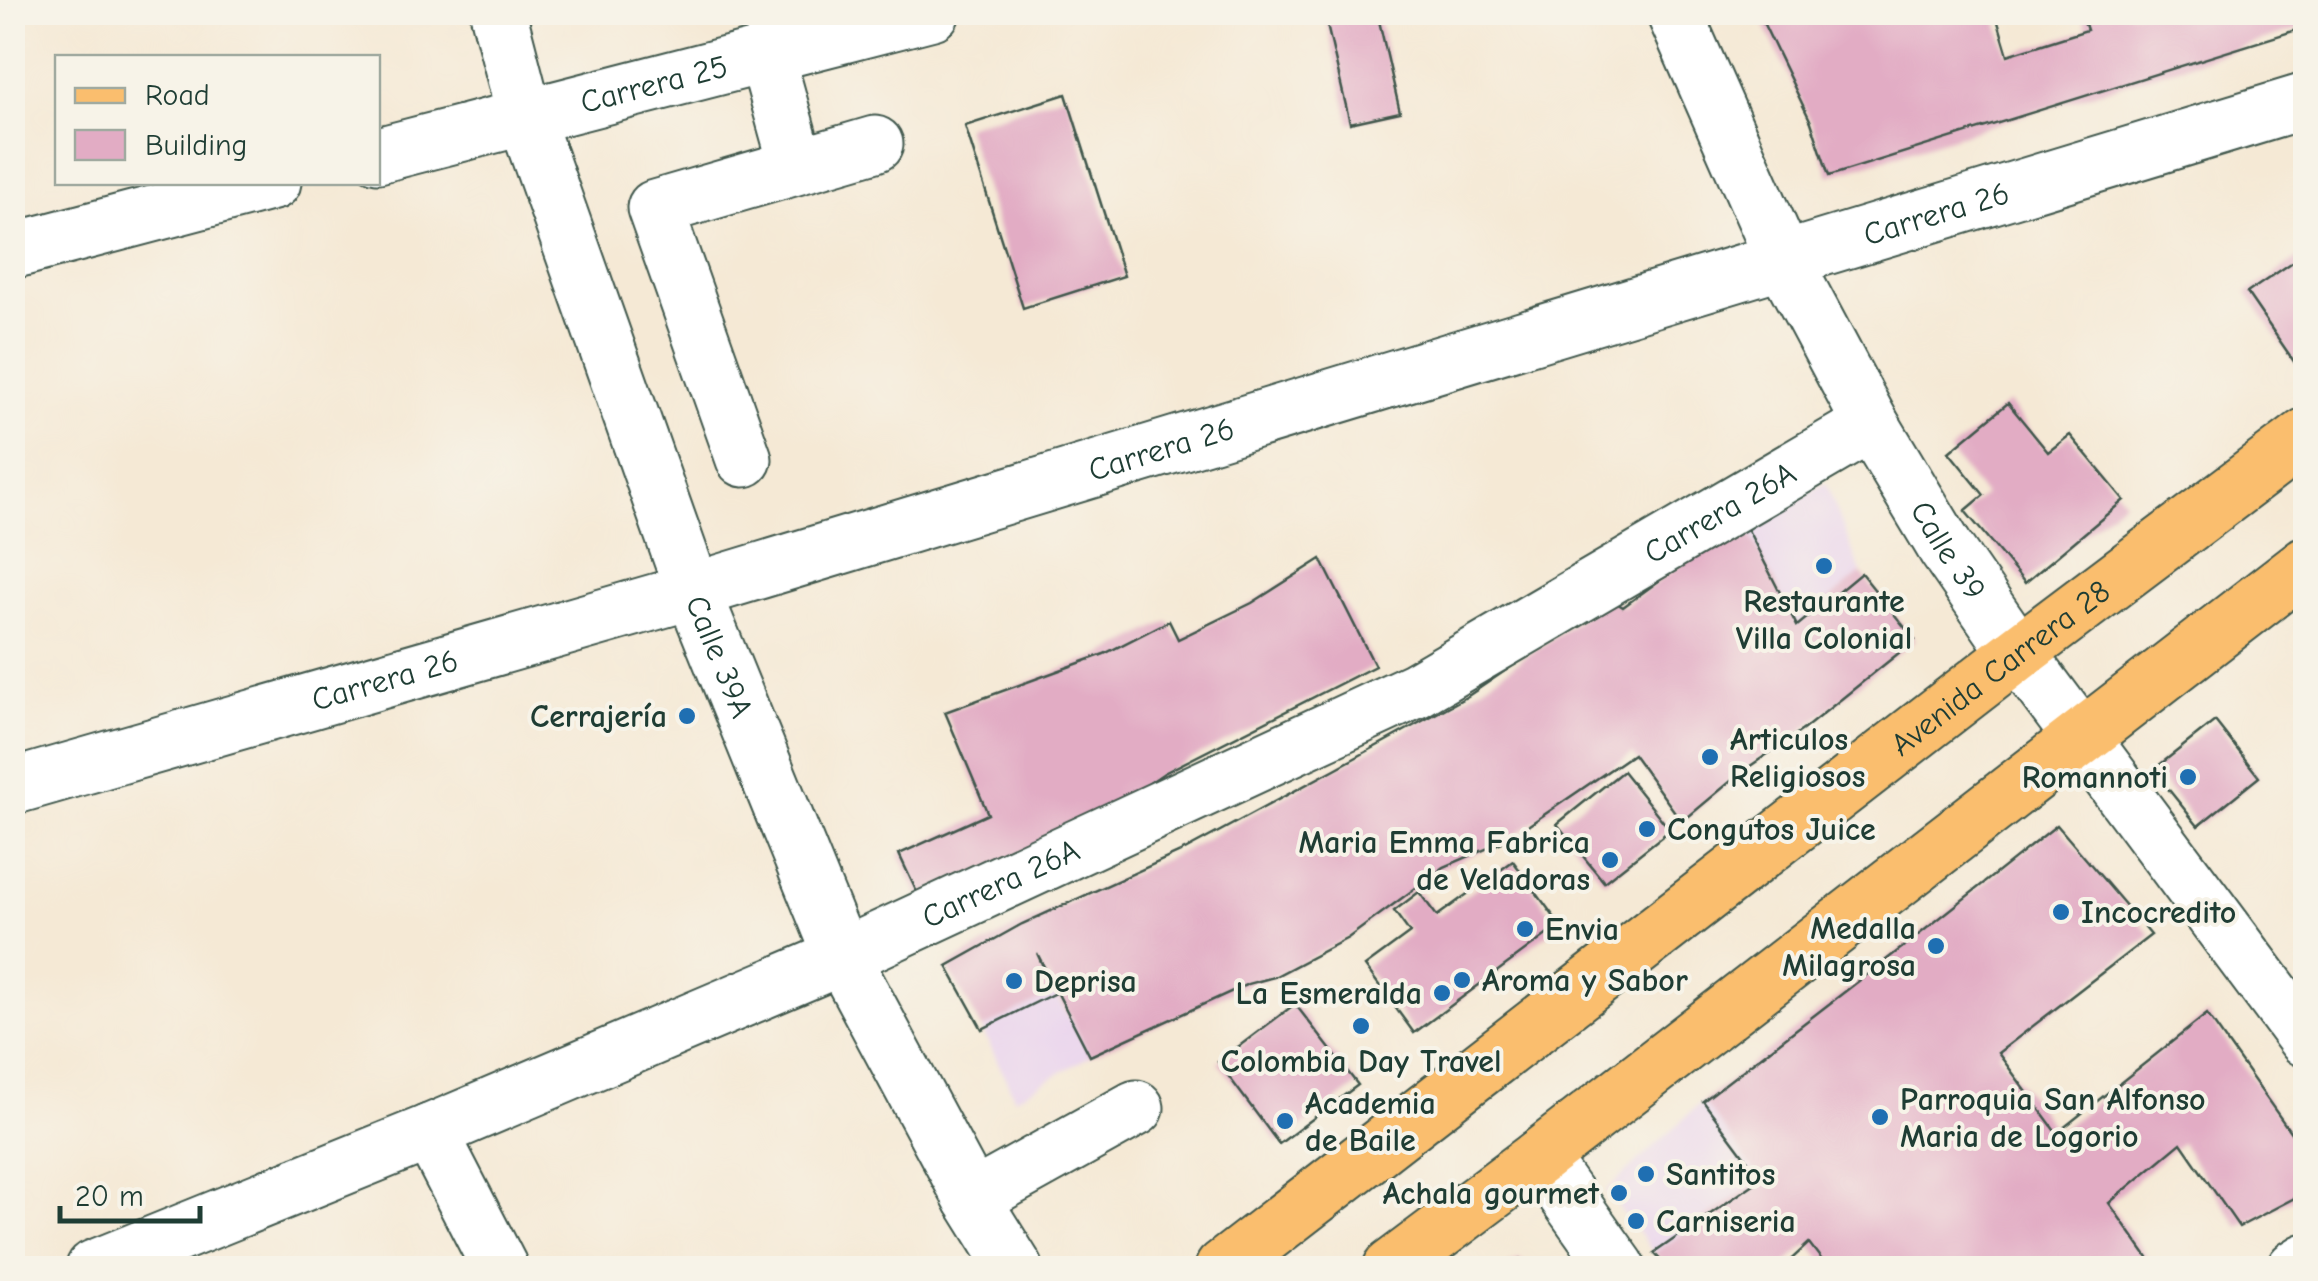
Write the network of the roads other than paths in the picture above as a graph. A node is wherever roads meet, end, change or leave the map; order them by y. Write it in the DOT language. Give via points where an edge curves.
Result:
graph roads {
  1 [pos="498,12"];
  2 [pos="932,12"];
  3 [pos="1674,12"];
  4 [pos="766,54"];
  5 [pos="2306,101"];
  6 [pos="525,116"];
  7 [pos="876,144"];
  8 [pos="380,154"];
  9 [pos="797,166"];
  10 [pos="262,185"];
  11 [pos="12,251"];
  12 [pos="1784,261"];
  13 [pos="1871,424"];
  14 [pos="2306,436"];
  15 [pos="744,458"];
  16 [pos="2306,564"];
  17 [pos="693,591"];
  18 [pos="2018,653"];
  19 [pos="2081,737"];
  20 [pos="12,787"];
  21 [pos="842,957"];
  22 [pos="2306,1039"];
  23 [pos="1136,1108"];
  24 [pos="430,1132"];
  25 [pos="1538,1157"];
  26 [pos="972,1199"];
  27 [pos="2306,1261"];
  28 [pos="94,1268"];
  29 [pos="500,1268"];
  30 [pos="1014,1268"];
  31 [pos="1224,1268"];
  32 [pos="1391,1268"];
  33 [pos="1618,1268"];
  34 [pos="2295,1268"];
  1 -- 6 [label="street, Calle 39A"];
  2 -- 4 [label="street, Carrera 25"];
  3 -- 12 [label="street, Calle 39"];
  4 -- 6 [label="street, Carrera 25"];
  4 -- 9 [label="street"];
  5 -- 12 [label="street, Carrera 26"];
  6 -- 8 [label="street, Carrera 25"];
  6 -- 17 [label="street, Calle 39A"];
  7 -- 9 [label="street"];
  9 -- 15 [label="street" via="655,208"];
  10 -- 11 [label="street"];
  12 -- 13 [label="street, Calle 39"];
  12 -- 17 [label="street, Carrera 26"];
  13 -- 18 [label="street, Calle 39"];
  13 -- 21 [label="street, Carrera 26A" via="1416,690"];
  14 -- 18 [label="main road, Avenida Carrera 28"];
  16 -- 19 [label="main road"];
  17 -- 20 [label="street, Carrera 26"];
  17 -- 21 [label="street, Calle 39A"];
  18 -- 19 [label="street, Calle 39"];
  18 -- 31 [label="main road, Avenida Carrera 28"];
  19 -- 22 [label="street, Calle 39"];
  19 -- 25 [label="main road"];
  21 -- 24 [label="street, Carrera 26A"];
  21 -- 26 [label="street, Calle 39A"];
  23 -- 26 [label="street"];
  24 -- 28 [label="street, Carrera 26A"];
  24 -- 29 [label="street"];
  25 -- 32 [label="main road"];
  25 -- 33 [label="street"];
  26 -- 30 [label="street, Calle 39A"];
  27 -- 34 [label="street"];
}
